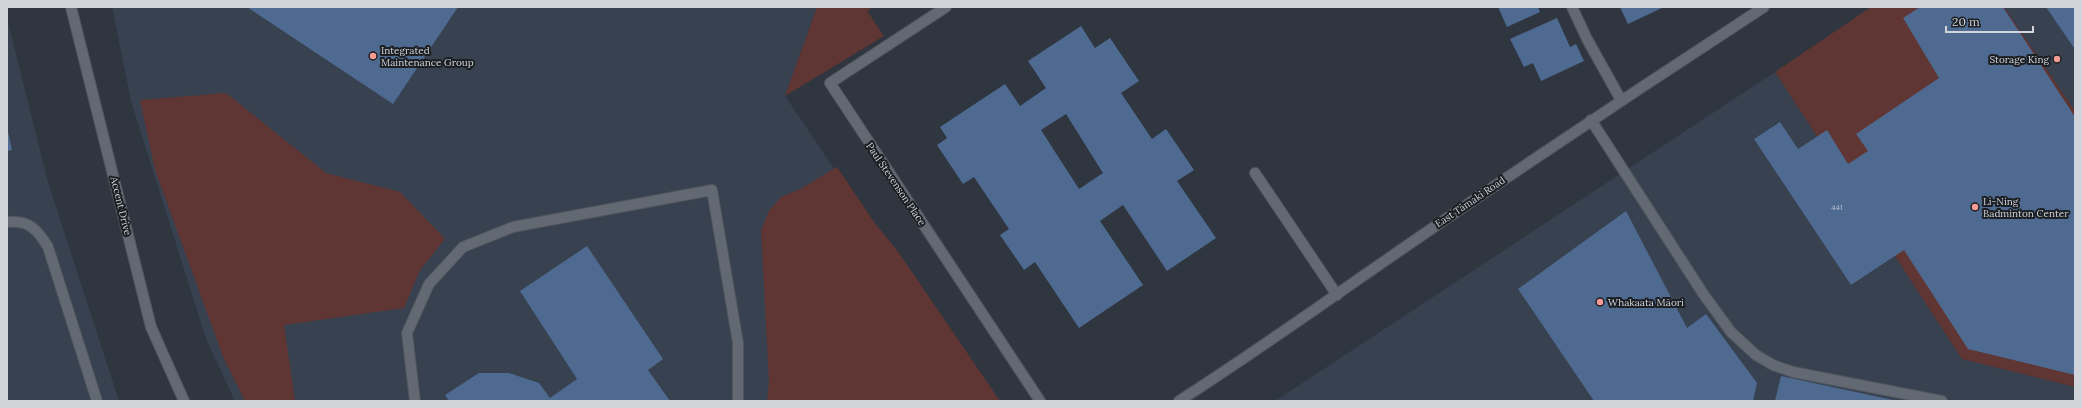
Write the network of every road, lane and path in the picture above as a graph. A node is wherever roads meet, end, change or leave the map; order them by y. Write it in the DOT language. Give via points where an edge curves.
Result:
graph roads {
  1 [pos="71,7"];
  2 [pos="946,7"];
  3 [pos="1572,7"];
  4 [pos="1764,7"];
  5 [pos="1621,100"];
  6 [pos="1591,120"];
  7 [pos="1255,173"];
  8 [pos="7,222"];
  9 [pos="1337,295"];
  10 [pos="97,401"];
  11 [pos="184,401"];
  12 [pos="415,401"];
  13 [pos="738,401"];
  14 [pos="1040,401"];
  15 [pos="1179,401"];
  16 [pos="1942,401"];
  1 -- 11 [label="street, Accent Drive" via="151,327"];
  2 -- 14 [label="street, Paul Stevenson Place" via="830,83"];
  3 -- 5 [label="street" via="1587,40"];
  4 -- 5 [label="street, East Tāmaki Road"];
  5 -- 6 [label="street, East Tāmaki Road"];
  6 -- 9 [label="street, East Tāmaki Road"];
  6 -- 16 [label="street" via="1704,295 1730,332 1756,355 1793,372"];
  7 -- 9 [label="street"];
  8 -- 10 [label="street" via="26,223 35,229 48,247"];
  9 -- 15 [label="street, East Tāmaki Road"];
  12 -- 13 [label="street" via="407,333 429,284 463,247 513,227 712,190 738,343"];
}
